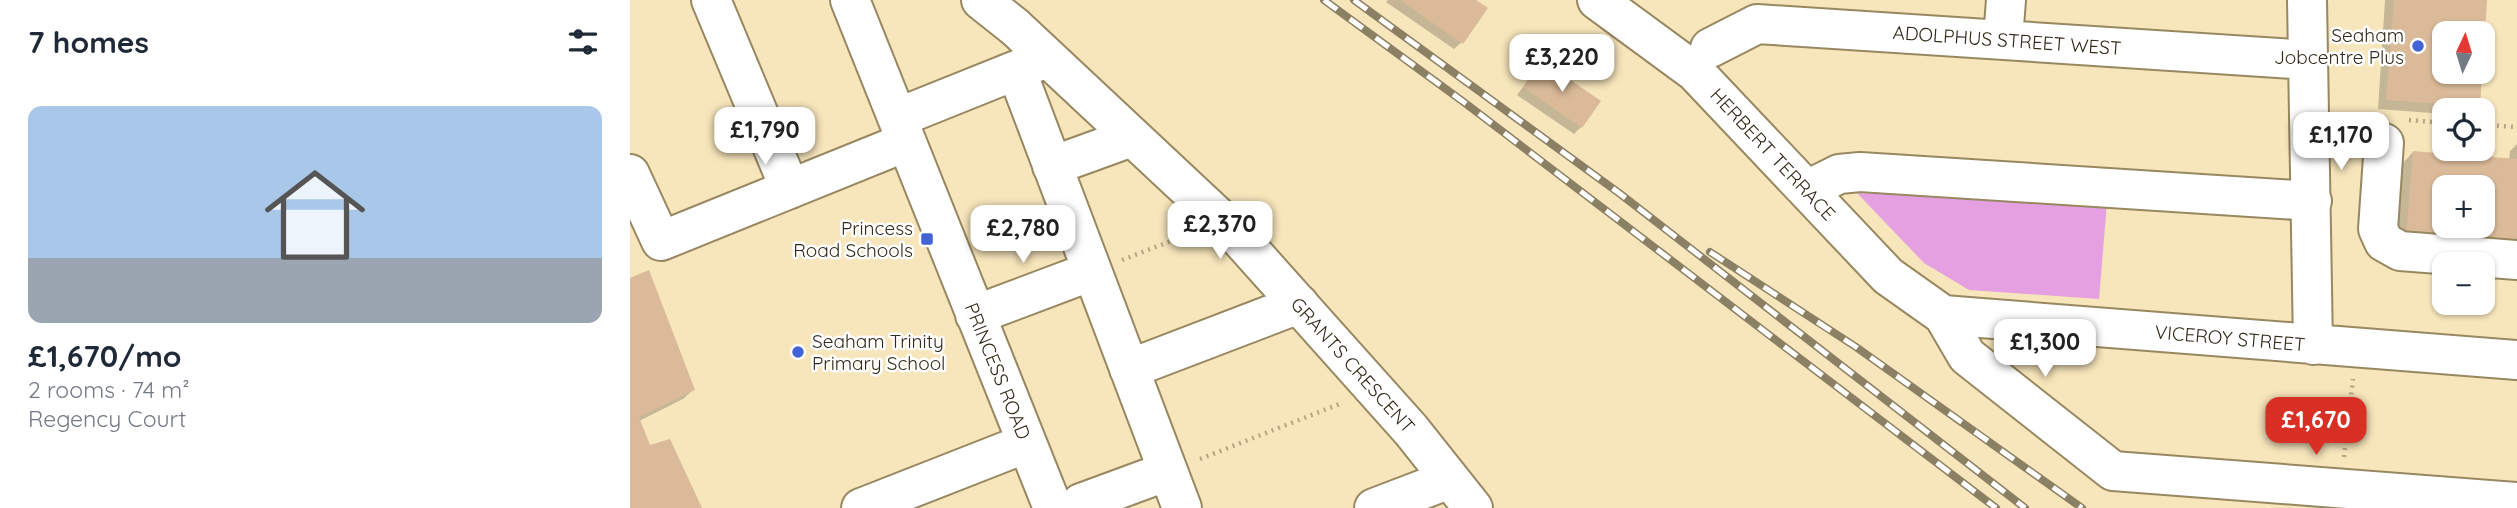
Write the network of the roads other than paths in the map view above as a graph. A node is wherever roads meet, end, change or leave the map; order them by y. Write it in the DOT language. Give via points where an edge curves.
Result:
graph roads {
  1 [pos="710,0"];
  2 [pos="850,0"];
  3 [pos="981,0"];
  4 [pos="1597,0"];
  5 [pos="2006,0"];
  6 [pos="2307,0"];
  7 [pos="2003,39"];
  8 [pos="1710,48"];
  9 [pos="2309,60"];
  10 [pos="1032,65"];
  11 [pos="902,130"];
  12 [pos="1132,136"];
  13 [pos="2384,143"];
  14 [pos="1052,166"];
  15 [pos="630,174"];
  16 [pos="790,189"];
  17 [pos="1807,190"];
  18 [pos="2312,201"];
  19 [pos="2517,260"];
  20 [pos="1092,271"];
  21 [pos="1299,304"];
  22 [pos="975,315"];
  23 [pos="1943,315"];
  24 [pos="2313,345"];
  25 [pos="2517,360"];
  26 [pos="1129,369"];
  27 [pos="1027,443"];
  28 [pos="1168,471"];
  29 [pos="1462,494"];
  30 [pos="908,499"];
  31 [pos="2515,504"];
  32 [pos="1067,505"];
  33 [pos="861,508"];
  34 [pos="1182,508"];
  35 [pos="1374,508"];
  1 -- 16 [label="street"];
  2 -- 11 [label="street, PRINCESS ROAD"];
  3 -- 10 [label="street, GRANTS CRESCENT"];
  4 -- 17 [label="street, HERBERT TERRACE" via="1695,72"];
  5 -- 7 [label="street"];
  6 -- 9 [label="street"];
  7 -- 8 [label="street, ADOLPHUS STREET WEST" via="1757,24"];
  7 -- 9 [label="street, ADOLPHUS STREET WEST"];
  9 -- 18 [label="street"];
  10 -- 11 [label="street"];
  10 -- 12 [label="street, GRANTS CRESCENT"];
  10 -- 14 [label="street"];
  11 -- 16 [label="street"];
  11 -- 22 [label="street, PRINCESS ROAD"];
  12 -- 14 [label="street"];
  12 -- 21 [label="street, GRANTS CRESCENT" via="1222,221"];
  13 -- 19 [label="street" via="2378,229 2384,242 2400,251"];
  14 -- 20 [label="street"];
  15 -- 16 [label="street" via="661,241"];
  17 -- 18 [label="street" via="1839,174 1860,172"];
  17 -- 23 [label="street, HERBERT TERRACE" via="1888,276"];
  18 -- 24 [label="street"];
  20 -- 22 [label="street"];
  20 -- 26 [label="street"];
  21 -- 26 [label="street"];
  21 -- 29 [label="street, GRANTS CRESCENT"];
  22 -- 27 [label="street, PRINCESS ROAD"];
  23 -- 24 [label="street, VICEROY STREET"];
  23 -- 31 [label="street" via="1967,356 2113,471"];
  24 -- 25 [label="street, VICEROY STREET"];
  26 -- 28 [label="street"];
  27 -- 30 [label="street"];
  27 -- 32 [label="street, PRINCESS ROAD"];
  28 -- 32 [label="street"];
  28 -- 34 [label="street"];
  29 -- 35 [label="street"];
  30 -- 33 [label="street"];
}
